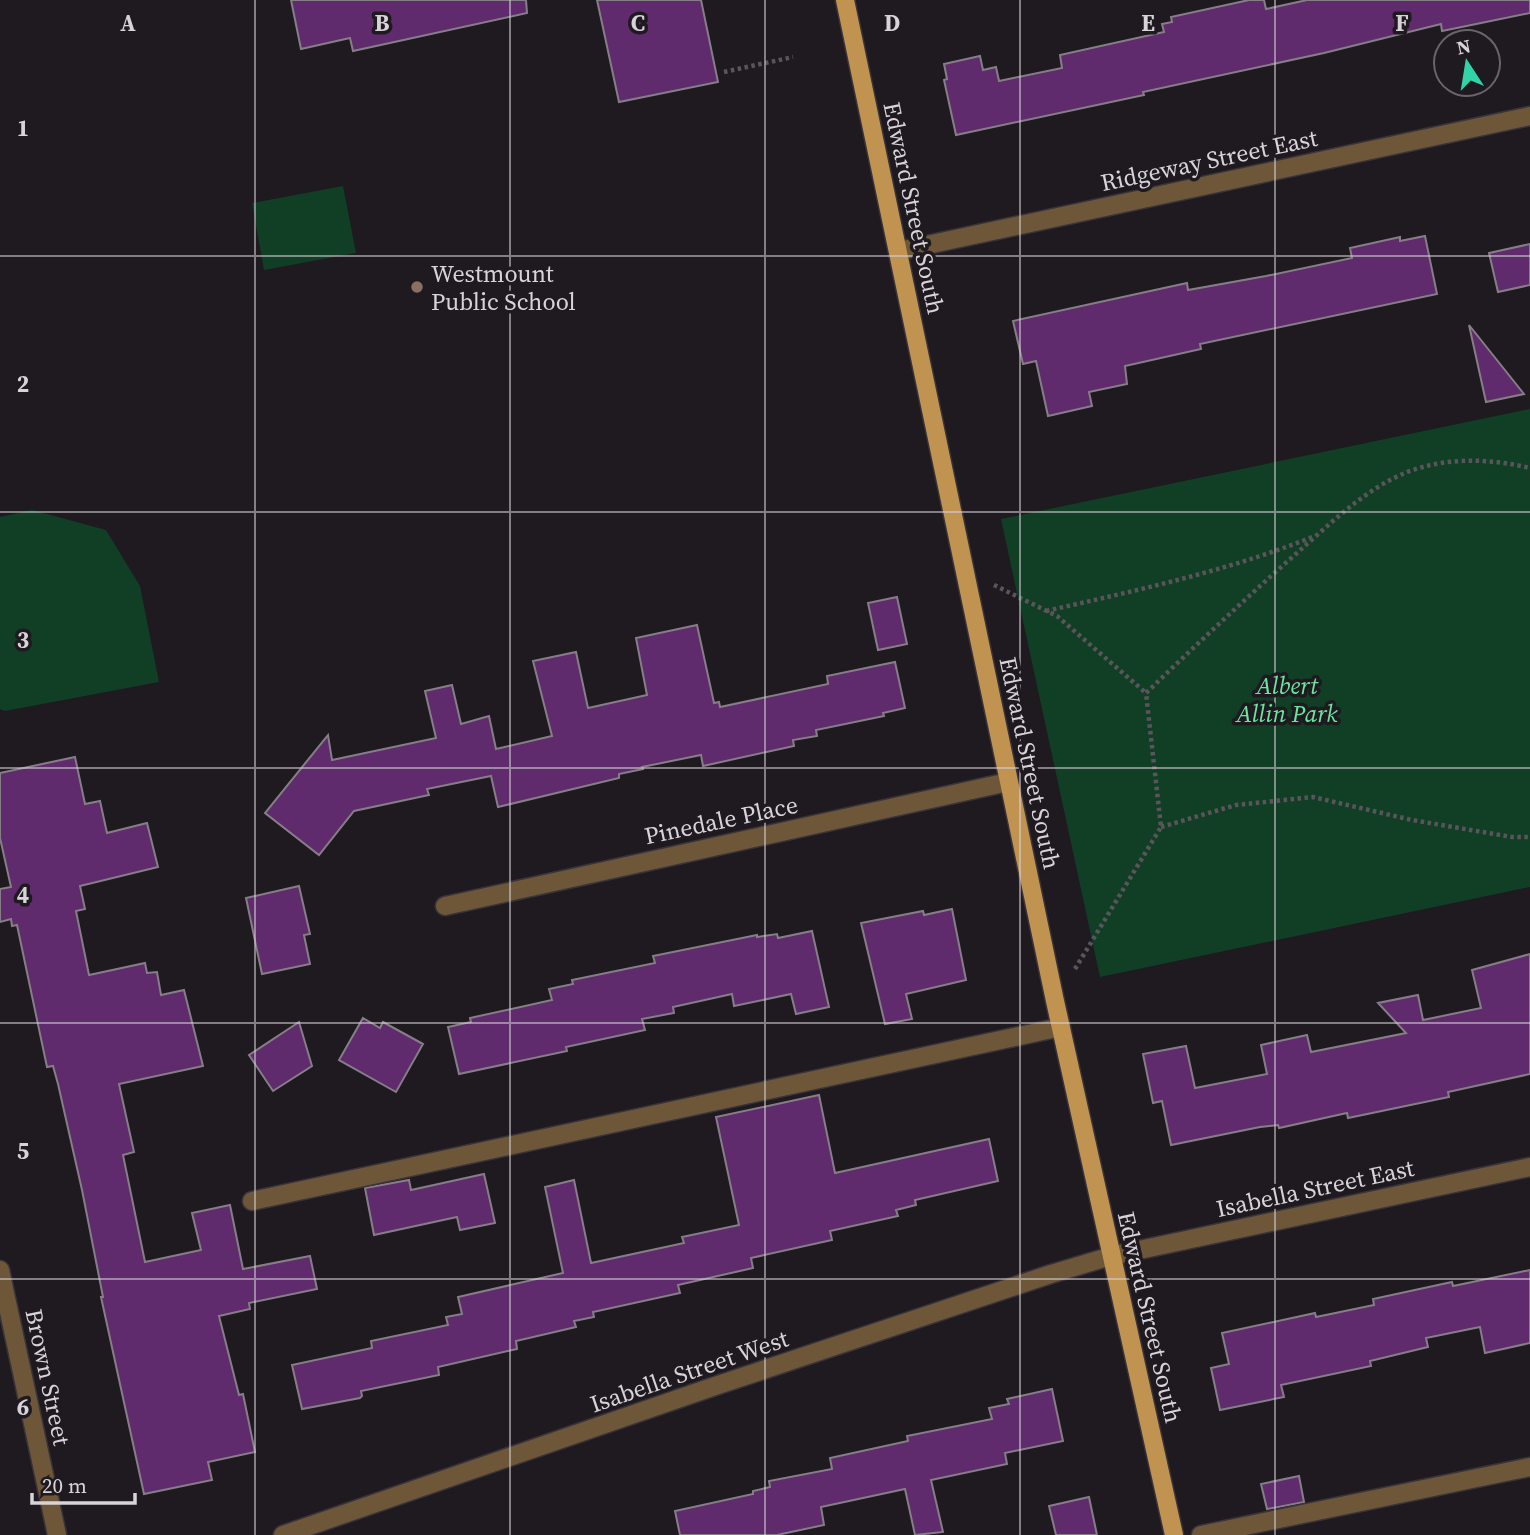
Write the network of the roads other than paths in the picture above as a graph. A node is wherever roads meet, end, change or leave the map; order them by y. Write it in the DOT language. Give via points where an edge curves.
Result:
graph roads {
  1 [pos="845,0"];
  2 [pos="1530,116"];
  3 [pos="899,251"];
  4 [pos="1008,782"];
  5 [pos="445,906"];
  6 [pos="1061,1027"];
  7 [pos="1530,1167"];
  8 [pos="252,1201"];
  9 [pos="1111,1256"];
  10 [pos="0,1270"];
  11 [pos="1530,1467"];
  12 [pos="313,1530"];
  13 [pos="57,1535"];
  14 [pos="284,1535"];
  15 [pos="1174,1535"];
  16 [pos="1201,1535"];
  1 -- 3 [label="main road, Edward Street South"];
  2 -- 3 [label="street, Ridgeway Street East"];
  3 -- 4 [label="main road, Edward Street South"];
  4 -- 5 [label="street, Pinedale Place"];
  4 -- 6 [label="main road, Edward Street South"];
  6 -- 8 [label="street"];
  6 -- 9 [label="main road, Edward Street South"];
  7 -- 9 [label="street, Isabella Street East"];
  9 -- 12 [label="street, Isabella Street West" via="719,1385"];
  9 -- 15 [label="main road, Edward Street South"];
  10 -- 13 [label="street, Brown Street"];
  11 -- 16 [label="street"];
  12 -- 14 [label="street, Isabella Street West"];
}
